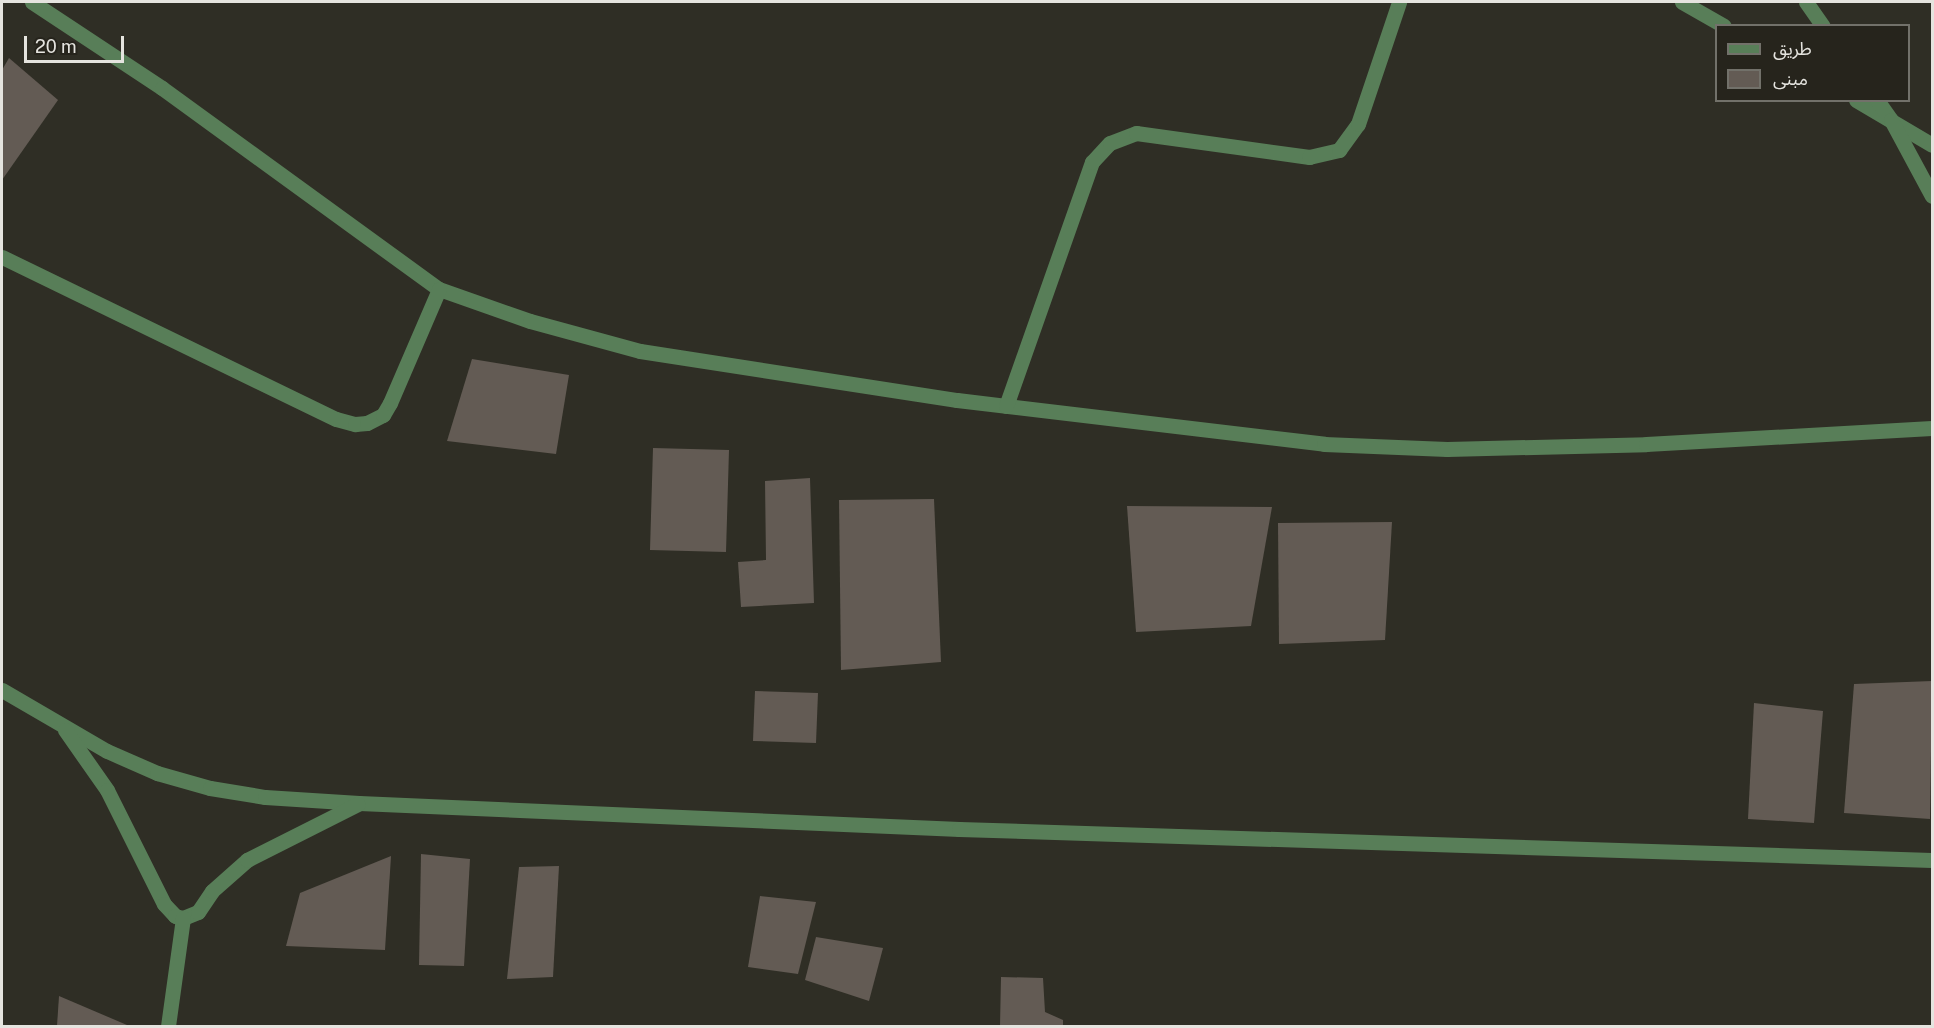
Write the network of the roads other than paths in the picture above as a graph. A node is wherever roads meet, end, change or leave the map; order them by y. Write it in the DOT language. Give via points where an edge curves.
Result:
graph roads {
  1 [pos="32,2"];
  2 [pos="1399,2"];
  3 [pos="1682,2"];
  4 [pos="1806,2"];
  5 [pos="1720,24"];
  6 [pos="1822,24"];
  7 [pos="1860,102"];
  8 [pos="1878,102"];
  9 [pos="1891,120"];
  10 [pos="1932,145"];
  11 [pos="1932,196"];
  12 [pos="2,257"];
  13 [pos="440,289"];
  14 [pos="1006,406"];
  15 [pos="1932,428"];
  16 [pos="2,690"];
  17 [pos="60,723"];
  18 [pos="359,804"];
  19 [pos="1932,860"];
  20 [pos="183,918"];
  21 [pos="168,1026"];
  1 -- 13 [label="street" via="162,88"];
  2 -- 14 [label="street" via="1358,124 1339,150 1309,157 1136,133 1110,142 1092,162"];
  3 -- 5 [label="street"];
  4 -- 6 [label="street"];
  7 -- 9 [label="street"];
  8 -- 9 [label="street"];
  9 -- 10 [label="street"];
  9 -- 11 [label="street"];
  12 -- 13 [label="street" via="336,418 356,424 383,415 390,404"];
  13 -- 14 [label="street" via="530,321 640,351"];
  14 -- 15 [label="street" via="1324,444 1447,449 1646,444"];
  16 -- 17 [label="street"];
  17 -- 18 [label="street" via="107,751 157,773 210,788 265,797"];
  17 -- 20 [label="street" via="106,790 168,910"];
  18 -- 19 [label="street" via="959,829"];
  18 -- 20 [label="street" via="247,860 212,891 198,912"];
  20 -- 21 [label="street"];
}
